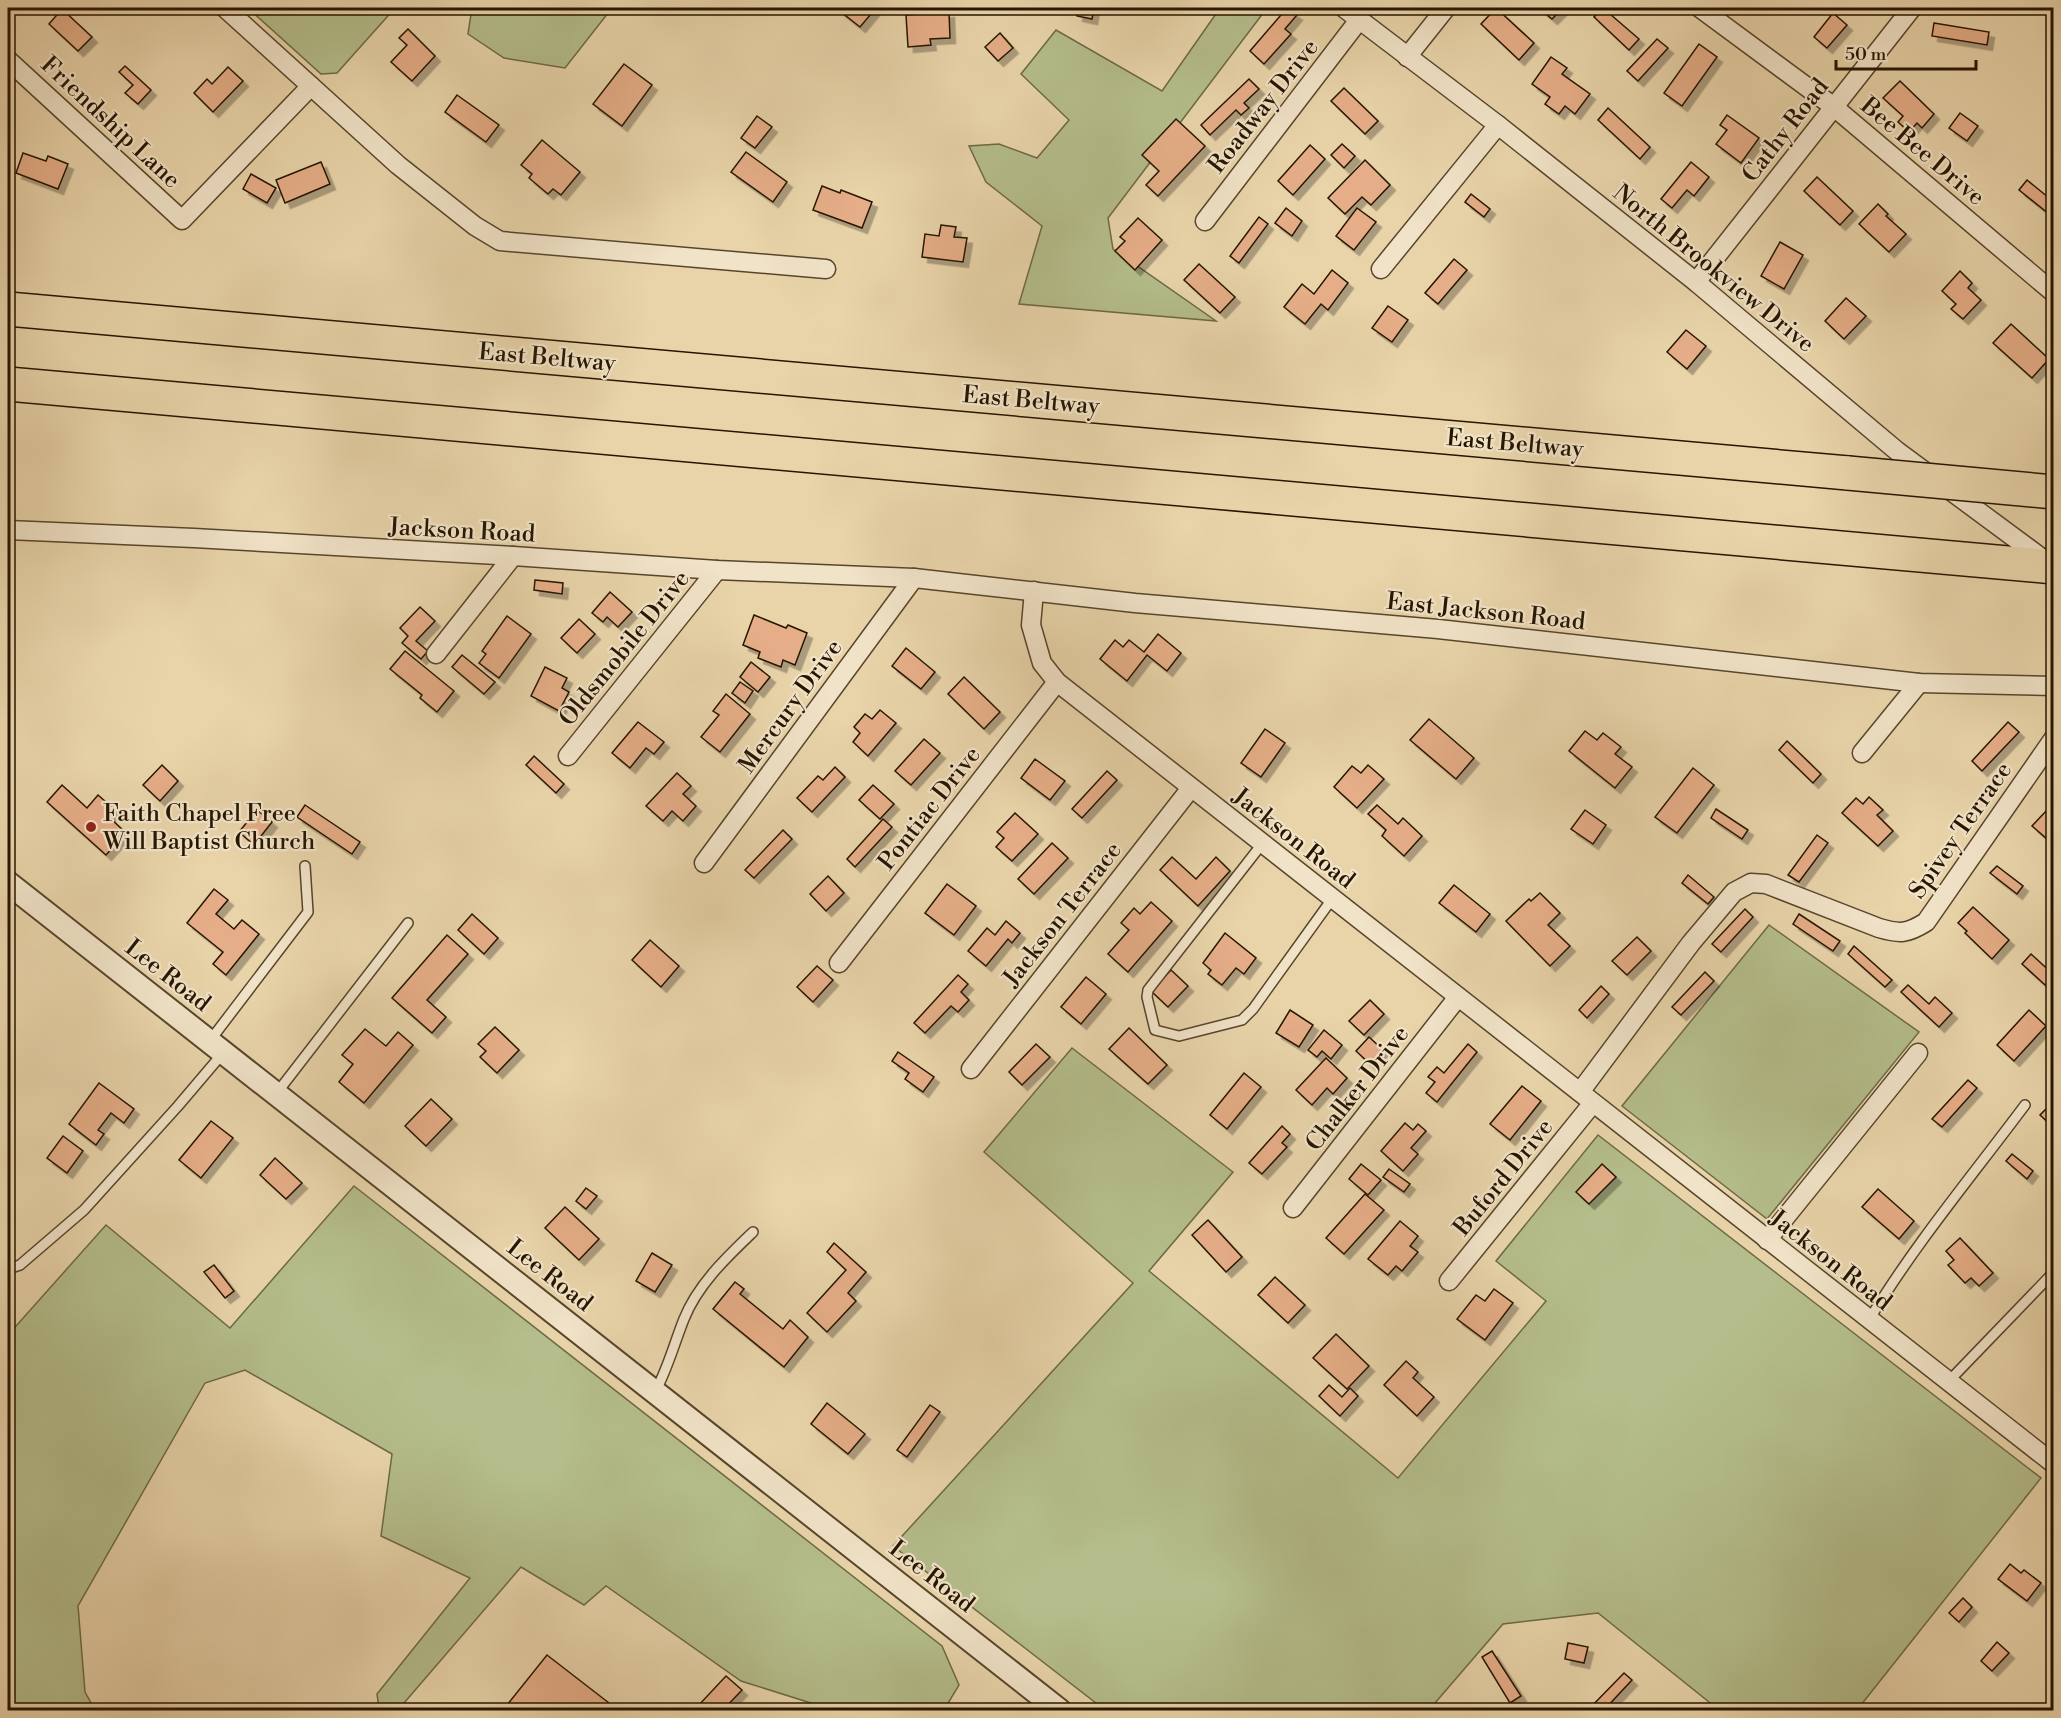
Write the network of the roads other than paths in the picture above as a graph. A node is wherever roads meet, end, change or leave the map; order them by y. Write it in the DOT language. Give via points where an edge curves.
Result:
graph roads {
  1 [pos="225,8"];
  2 [pos="1344,8"];
  3 [pos="1446,8"];
  4 [pos="1700,8"];
  5 [pos="1912,8"];
  6 [pos="1359,20"];
  7 [pos="1407,57"];
  8 [pos="8,60"];
  9 [pos="311,86"];
  10 [pos="1834,107"];
  11 [pos="1498,125"];
  12 [pos="1205,221"];
  13 [pos="826,269"];
  14 [pos="1381,269"];
  15 [pos="1696,282"];
  16 [pos="2054,293"];
  17 [pos="8,309"];
  18 [pos="8,384"];
  19 [pos="2054,492"];
  20 [pos="8,530"];
  21 [pos="513,556"];
  22 [pos="2054,566"];
  23 [pos="717,570"];
  24 [pos="914,578"];
  25 [pos="1034,591"];
  26 [pos="436,654"];
  27 [pos="1057,682"];
  28 [pos="1919,683"];
  29 [pos="2054,686"];
  30 [pos="2054,738"];
  31 [pos="1862,753"];
  32 [pos="568,756"];
  33 [pos="1191,788"];
  34 [pos="1262,844"];
  35 [pos="704,863"];
  36 [pos="305,866"];
  37 [pos="8,883"];
  38 [pos="1332,898"];
  39 [pos="408,923"];
  40 [pos="839,963"];
  41 [pos="1458,997"];
  42 [pos="216,1047"];
  43 [pos="1918,1053"];
  44 [pos="971,1069"];
  45 [pos="276,1094"];
  46 [pos="1586,1097"];
  47 [pos="2025,1105"];
  48 [pos="1293,1208"];
  49 [pos="753,1232"];
  50 [pos="1767,1240"];
  51 [pos="8,1269"];
  52 [pos="2054,1272"];
  53 [pos="1449,1281"];
  54 [pos="1869,1320"];
  55 [pos="1948,1382"];
  56 [pos="655,1392"];
  57 [pos="2054,1464"];
  58 [pos="1059,1710"];
  1 -- 9 [label="street"];
  2 -- 6 [label="street, North Brookview Drive"];
  3 -- 7 [label="street"];
  4 -- 10 [label="street, Bee Bee Drive"];
  5 -- 10 [label="street, Cathy Road"];
  6 -- 7 [label="street, North Brookview Drive"];
  6 -- 12 [label="street, Roadway Drive"];
  7 -- 11 [label="street, North Brookview Drive"];
  8 -- 9 [label="street, Friendship Lane" via="182,220"];
  9 -- 13 [label="street" via="398,165 500,241"];
  10 -- 15 [label="street, Cathy Road"];
  10 -- 16 [label="street, Bee Bee Drive"];
  11 -- 14 [label="street"];
  11 -- 15 [label="street, North Brookview Drive"];
  15 -- 22 [label="street, North Brookview Drive" via="1897,451"];
  17 -- 19 [label="highway, East Beltway, bridge"];
  18 -- 22 [label="highway"];
  20 -- 21 [label="street, Jackson Road"];
  21 -- 23 [label="street, Jackson Road"];
  21 -- 26 [label="street"];
  23 -- 24 [label="street, Jackson Road"];
  23 -- 32 [label="street, Oldsmobile Drive"];
  24 -- 25 [label="street, East Jackson Road"];
  24 -- 35 [label="street, Mercury Drive"];
  25 -- 27 [label="street, Jackson Road" via="1031,625 1042,663"];
  25 -- 28 [label="street, East Jackson Road" via="1438,629"];
  27 -- 33 [label="street, Jackson Road"];
  27 -- 40 [label="street, Pontiac Drive"];
  28 -- 29 [label="street, East Jackson Road"];
  28 -- 31 [label="street"];
  30 -- 46 [label="street, Spivey Terrace" via="1926,922 1910,932 1879,928 1766,884 1751,882 1734,892 1691,944"];
  33 -- 34 [label="street, Jackson Road"];
  33 -- 44 [label="street, Jackson Terrace"];
  34 -- 38 [label="street, Jackson Road"];
  34 -- 38 [label="lane" via="1148,990 1155,1030 1179,1036 1242,1020"];
  36 -- 42 [label="lane" via="308,912"];
  37 -- 42 [label="street, Lee Road"];
  38 -- 41 [label="street, Jackson Road"];
  39 -- 45 [label="lane"];
  41 -- 46 [label="street, Jackson Road"];
  41 -- 48 [label="street, Chalker Drive"];
  42 -- 45 [label="street, Lee Road"];
  42 -- 51 [label="lane" via="178,1106 84,1210 20,1264"];
  43 -- 50 [label="street"];
  45 -- 56 [label="street, Lee Road"];
  46 -- 50 [label="street, Jackson Road"];
  46 -- 53 [label="street, Buford Drive"];
  47 -- 54 [label="lane" via="1935,1222"];
  49 -- 56 [label="lane" via="699,1292"];
  50 -- 54 [label="street, Jackson Road"];
  52 -- 55 [label="lane"];
  54 -- 55 [label="street, Jackson Road"];
  55 -- 57 [label="street, Jackson Road"];
  56 -- 58 [label="street, Lee Road"];
}
